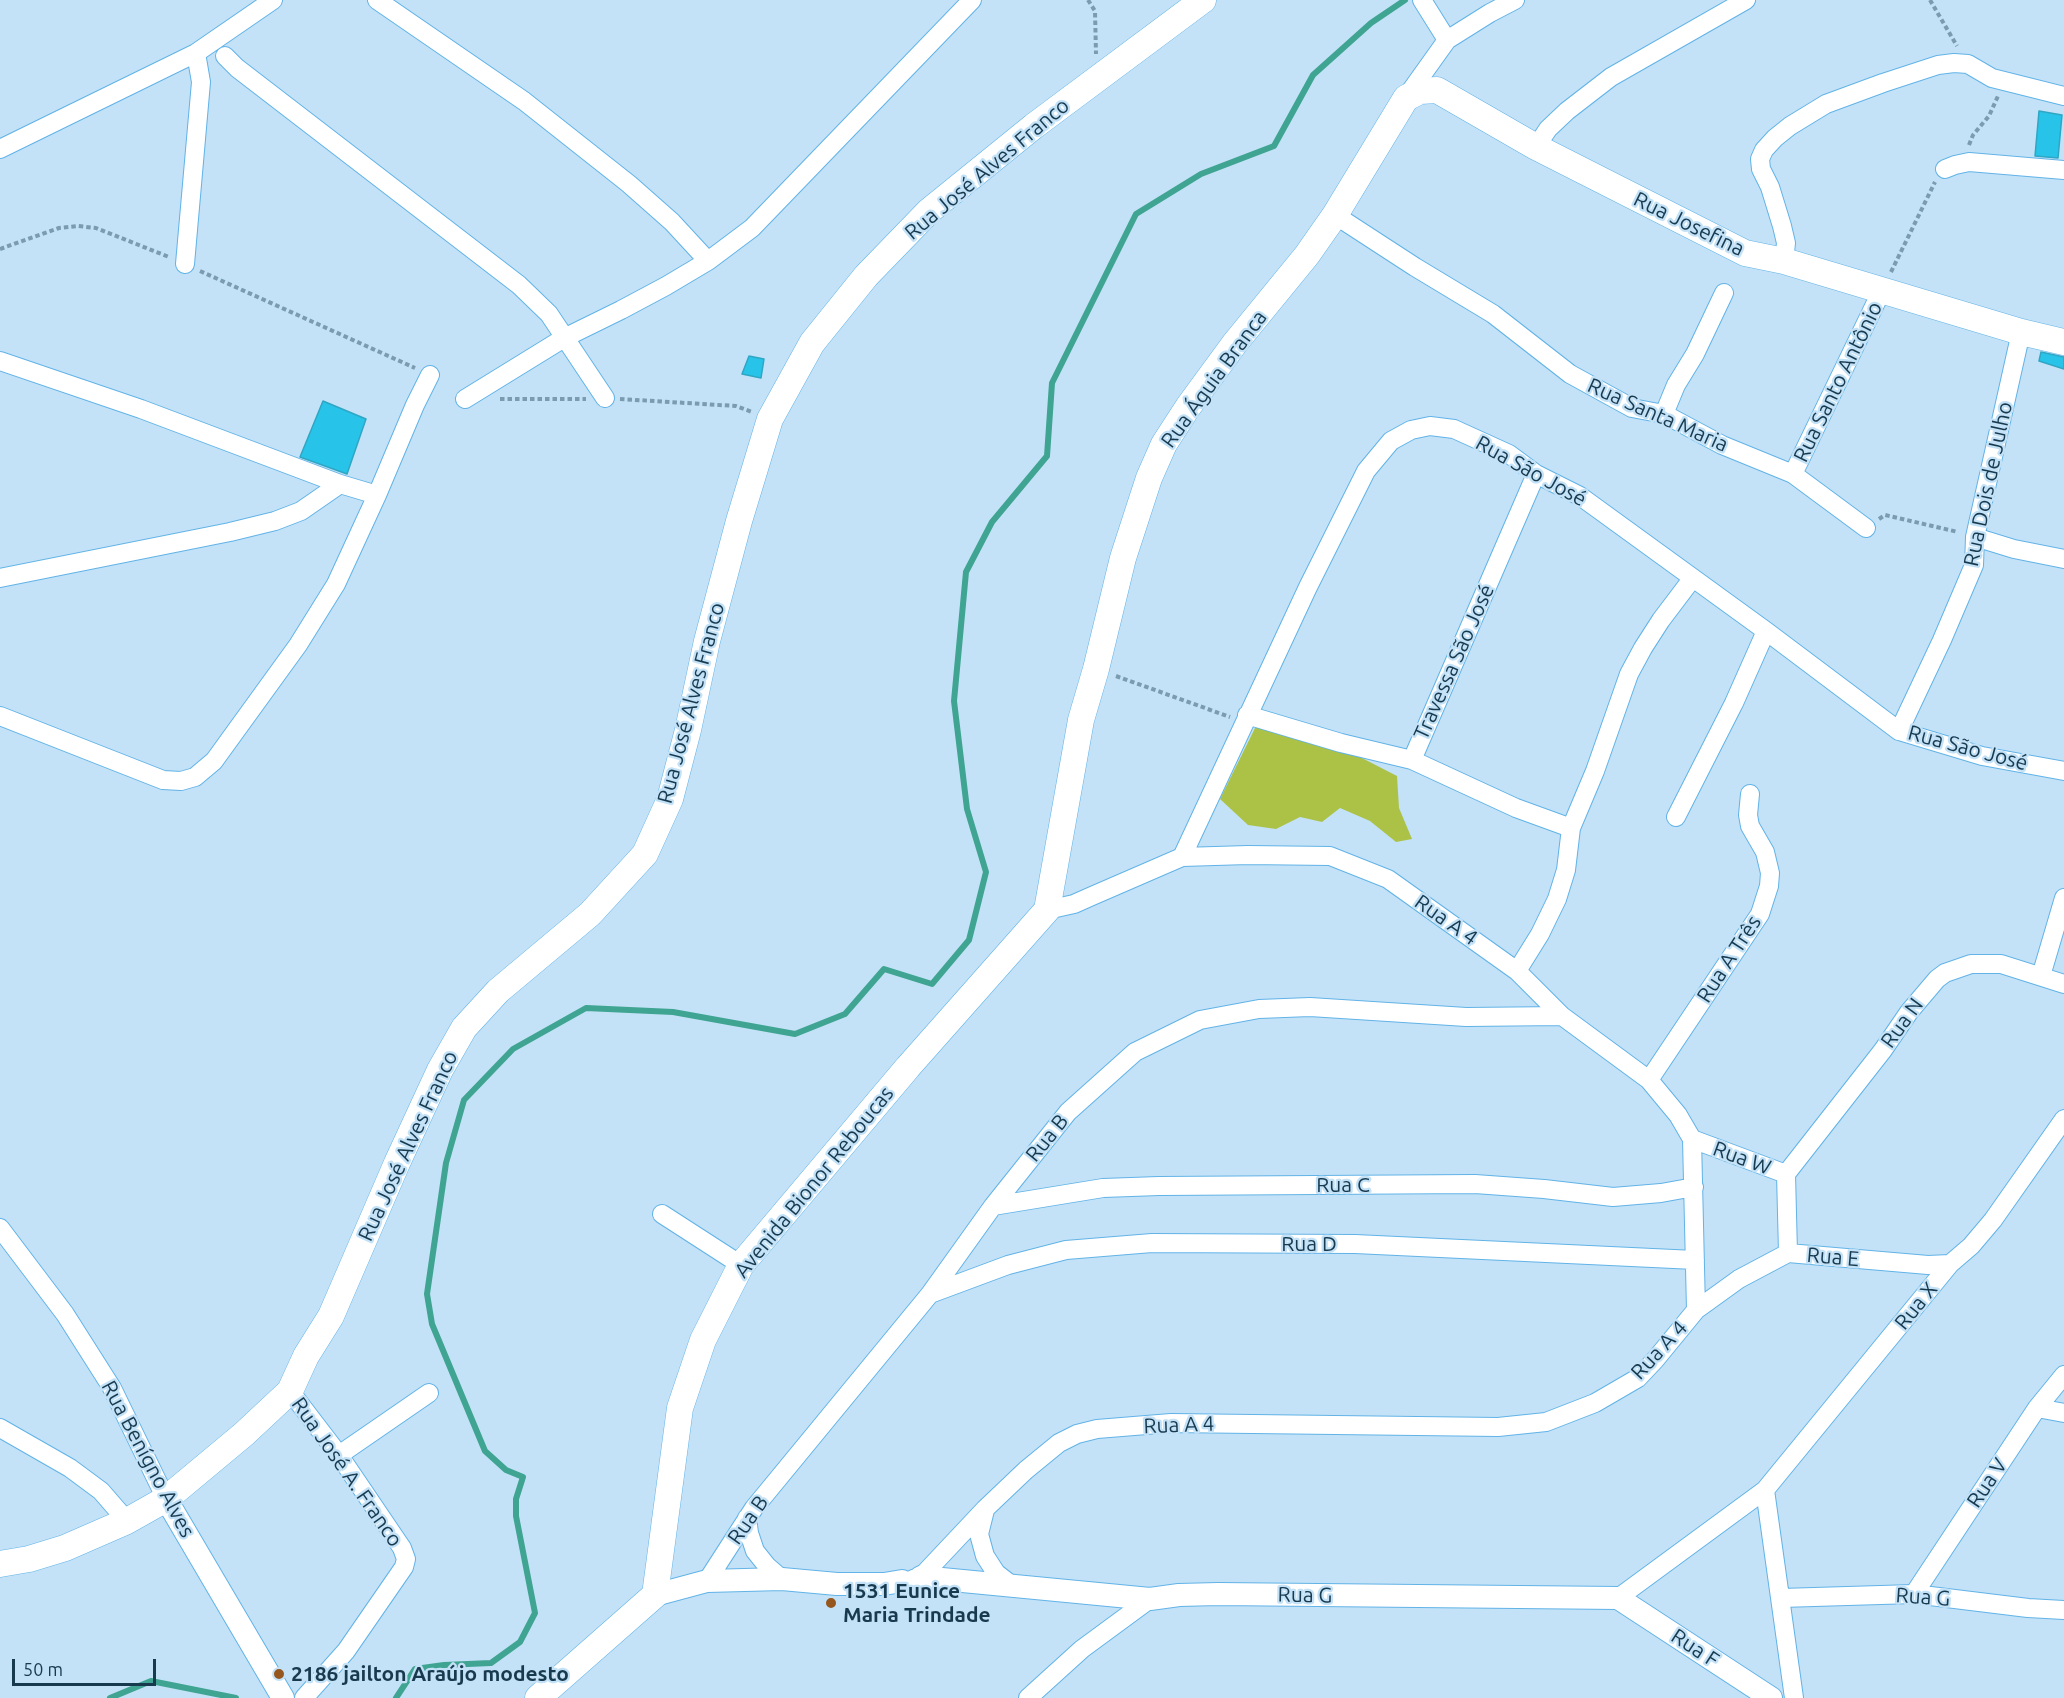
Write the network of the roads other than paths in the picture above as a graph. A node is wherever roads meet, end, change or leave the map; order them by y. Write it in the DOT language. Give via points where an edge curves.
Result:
graph roads {
  1 [pos="273,0"];
  2 [pos="377,0"];
  3 [pos="972,0"];
  4 [pos="1203,0"];
  5 [pos="1422,0"];
  6 [pos="1515,0"];
  7 [pos="1746,0"];
  8 [pos="1447,40"];
  9 [pos="195,53"];
  10 [pos="225,56"];
  11 [pos="2064,96"];
  12 [pos="1406,98"];
  13 [pos="1536,147"];
  14 [pos="0,149"];
  15 [pos="1945,169"];
  16 [pos="2064,170"];
  17 [pos="1335,215"];
  18 [pos="708,261"];
  19 [pos="1784,261"];
  20 [pos="185,264"];
  21 [pos="1882,290"];
  22 [pos="1724,293"];
  23 [pos="2021,332"];
  24 [pos="564,338"];
  25 [pos="2064,342"];
  26 [pos="0,361"];
  27 [pos="430,375"];
  28 [pos="605,398"];
  29 [pos="465,399"];
  30 [pos="1664,414"];
  31 [pos="1536,474"];
  32 [pos="1793,474"];
  33 [pos="340,484"];
  34 [pos="377,495"];
  35 [pos="1866,528"];
  36 [pos="1967,535"];
  37 [pos="2064,559"];
  38 [pos="0,578"];
  39 [pos="1692,579"];
  40 [pos="1766,631"];
  41 [pos="0,716"];
  42 [pos="1245,719"];
  43 [pos="1899,731"];
  44 [pos="1412,760"];
  45 [pos="2063,767"];
  46 [pos="1750,794"];
  47 [pos="1676,817"];
  48 [pos="1571,828"];
  49 [pos="1182,857"];
  50 [pos="2064,898"];
  51 [pos="1047,910"];
  52 [pos="1517,971"];
  53 [pos="2041,976"];
  54 [pos="2064,984"];
  55 [pos="1562,1016"];
  56 [pos="1649,1080"];
  57 [pos="2064,1119"];
  58 [pos="1692,1139"];
  59 [pos="1786,1174"];
  60 [pos="1694,1187"];
  61 [pos="993,1206"];
  62 [pos="662,1214"];
  63 [pos="0,1228"];
  64 [pos="1788,1253"];
  65 [pos="1695,1260"];
  66 [pos="1950,1264"];
  67 [pos="741,1265"];
  68 [pos="930,1294"];
  69 [pos="1696,1310"];
  70 [pos="2064,1375"];
  71 [pos="290,1391"];
  72 [pos="429,1393"];
  73 [pos="2037,1408"];
  74 [pos="2064,1413"];
  75 [pos="0,1428"];
  76 [pos="339,1455"];
  77 [pos="1765,1490"];
  78 [pos="166,1499"];
  79 [pos="985,1509"];
  80 [pos="747,1518"];
  81 [pos="127,1521"];
  82 [pos="0,1564"];
  83 [pos="782,1579"];
  84 [pos="912,1579"];
  85 [pos="707,1581"];
  86 [pos="1014,1587"];
  87 [pos="1914,1594"];
  88 [pos="655,1595"];
  89 [pos="1618,1598"];
  90 [pos="1781,1598"];
  91 [pos="1150,1599"];
  92 [pos="2064,1610"];
  93 [pos="283,1698"];
  94 [pos="304,1698"];
  95 [pos="538,1698"];
  96 [pos="1028,1698"];
  97 [pos="1771,1698"];
  98 [pos="1794,1698"];
  1 -- 9 [label="street"];
  2 -- 18 [label="street" via="524,100 629,184"];
  3 -- 18 [label="street" via="752,228"];
  4 -- 71 [label="main road, Rua José Alves Franco" via="1034,126 929,211 866,276 812,343 770,419 707,641 669,800 645,854 590,915 498,991 464,1028 435,1080 331,1316"];
  5 -- 8 [label="street"];
  6 -- 8 [label="street, Rua Águia Branca"];
  7 -- 13 [label="street" via="1602,84 1548,129"];
  8 -- 12 [label="street, Rua Águia Branca"];
  9 -- 14 [label="street"];
  9 -- 20 [label="street" via="201,82"];
  10 -- 24 [label="street" via="519,285 549,314"];
  11 -- 19 [label="street" via="1992,78 1968,64 1954,63 1826,104 1790,126 1769,144 1760,159 1786,243"];
  12 -- 13 [label="main road, Rua Josefina" via="1420,91 1437,90"];
  12 -- 17 [label="main road, Rua Águia Branca"];
  13 -- 19 [label="main road, Rua Josefina" via="1745,253"];
  15 -- 16 [label="street" via="1969,162"];
  17 -- 30 [label="street, Rua Santa Maria" via="1493,314 1570,374 1632,408"];
  17 -- 51 [label="main road, Rua Águia Branca" via="1188,407 1164,444 1149,478 1123,558 1081,720"];
  18 -- 24 [label="street"];
  19 -- 21 [label="main road, Rua Josefina"];
  21 -- 23 [label="main road, Rua Josefina"];
  21 -- 32 [label="street, Rua Santo Antônio"];
  22 -- 30 [label="street"];
  23 -- 25 [label="main road, Rua Josefina"];
  23 -- 36 [label="street, Rua Dois de Julho"];
  24 -- 28 [label="street"];
  24 -- 29 [label="street"];
  26 -- 33 [label="street"];
  27 -- 34 [label="street"];
  30 -- 32 [label="street, Rua Santa Maria" via="1722,445"];
  31 -- 39 [label="street, Rua São José" via="1580,496"];
  31 -- 42 [label="street, Rua São José" via="1509,454 1454,429 1430,426 1411,430 1391,441 1366,471"];
  31 -- 44 [label="street, Travessa São José"];
  32 -- 35 [label="street, Rua Santa Maria"];
  33 -- 34 [label="street"];
  33 -- 38 [label="street" via="301,511 275,521"];
  34 -- 41 [label="street" via="336,584 298,645 214,761 195,777 163,780"];
  36 -- 37 [label="street"];
  36 -- 43 [label="street, Rua Dois de Julho" via="1974,565"];
  39 -- 40 [label="street, Rua São José"];
  39 -- 48 [label="street" via="1642,648 1629,674"];
  40 -- 43 [label="street, Rua São José"];
  40 -- 47 [label="street"];
  42 -- 44 [label="street, Travessa São José"];
  42 -- 49 [label="street, Rua São José"];
  43 -- 45 [label="street, Rua São José" via="1982,756"];
  44 -- 48 [label="street" via="1516,808"];
  46 -- 56 [label="street, Rua A Três" via="1750,826 1765,852 1770,873 1760,914"];
  48 -- 52 [label="street" via="1566,870 1557,899"];
  49 -- 51 [label="street" via="1092,896"];
  49 -- 52 [label="street, Rua A 4" via="1330,856 1388,879"];
  50 -- 53 [label="street"];
  51 -- 67 [label="main road, Avenida Bionor Reboucas"];
  52 -- 55 [label="street, Rua A 4"];
  53 -- 54 [label="street, Rua N"];
  53 -- 59 [label="street, Rua N" via="2001,964 1971,964 1937,979"];
  55 -- 56 [label="street, Rua A 4"];
  55 -- 61 [label="street, Rua B" via="1466,1017 1310,1008 1259,1010 1200,1020 1135,1052 1097,1084 1068,1112"];
  56 -- 58 [label="street, Rua A 4"];
  57 -- 66 [label="street, Rua X" via="1993,1220"];
  58 -- 59 [label="street, Rua W"];
  58 -- 60 [label="street, Rua A 4"];
  59 -- 64 [label="street, Rua W"];
  60 -- 61 [label="street, Rua C" via="1613,1197 1475,1184 1159,1186 1103,1188"];
  60 -- 65 [label="street, Rua A 4"];
  61 -- 68 [label="street, Rua B"];
  62 -- 67 [label="street"];
  63 -- 78 [label="street, Rua Benígno Alves" via="65,1314 112,1388"];
  64 -- 66 [label="street, Rua E"];
  64 -- 69 [label="street, Rua E" via="1739,1279"];
  65 -- 68 [label="street, Rua D" via="1355,1244 1152,1243 1066,1250"];
  65 -- 69 [label="street, Rua A 4"];
  66 -- 77 [label="street, Rua X"];
  67 -- 88 [label="main road, Avenida Bionor Reboucas" via="703,1340 680,1408"];
  68 -- 80 [label="street, Rua B"];
  69 -- 79 [label="street, Rua A 4" via="1638,1378 1595,1402 1546,1422 1498,1427 1171,1423 1097,1429 1059,1443"];
  70 -- 73 [label="street, Rua V"];
  71 -- 76 [label="street, Rua José A. Franco"];
  71 -- 78 [label="main road, Rua José Alves Franco"];
  72 -- 76 [label="street"];
  73 -- 74 [label="street"];
  73 -- 87 [label="street, Rua V"];
  75 -- 81 [label="street" via="70,1468 101,1491"];
  76 -- 94 [label="street, Rua José A. Franco" via="406,1559 346,1651"];
  77 -- 89 [label="street, Rua X"];
  77 -- 90 [label="street"];
  78 -- 81 [label="main road, Rua José Alves Franco"];
  78 -- 93 [label="street, Rua Benígno Alves"];
  79 -- 84 [label="street, Rua A 4"];
  79 -- 86 [label="street" via="979,1534 985,1556 996,1573"];
  80 -- 83 [label="street" via="756,1551"];
  80 -- 85 [label="street, Rua B"];
  81 -- 82 [label="main road, Rua José Alves Franco" via="65,1548"];
  83 -- 84 [label="street" via="837,1584 884,1584"];
  83 -- 85 [label="street"];
  84 -- 86 [label="street"];
  85 -- 88 [label="street"];
  86 -- 91 [label="street"];
  87 -- 90 [label="street, Rua G"];
  87 -- 92 [label="street, Rua G"];
  88 -- 95 [label="main road"];
  89 -- 91 [label="street, Rua G" via="1218,1594"];
  89 -- 97 [label="street, Rua F"];
  90 -- 98 [label="street"];
  91 -- 96 [label="street, Rua G" via="1082,1649"];
}
